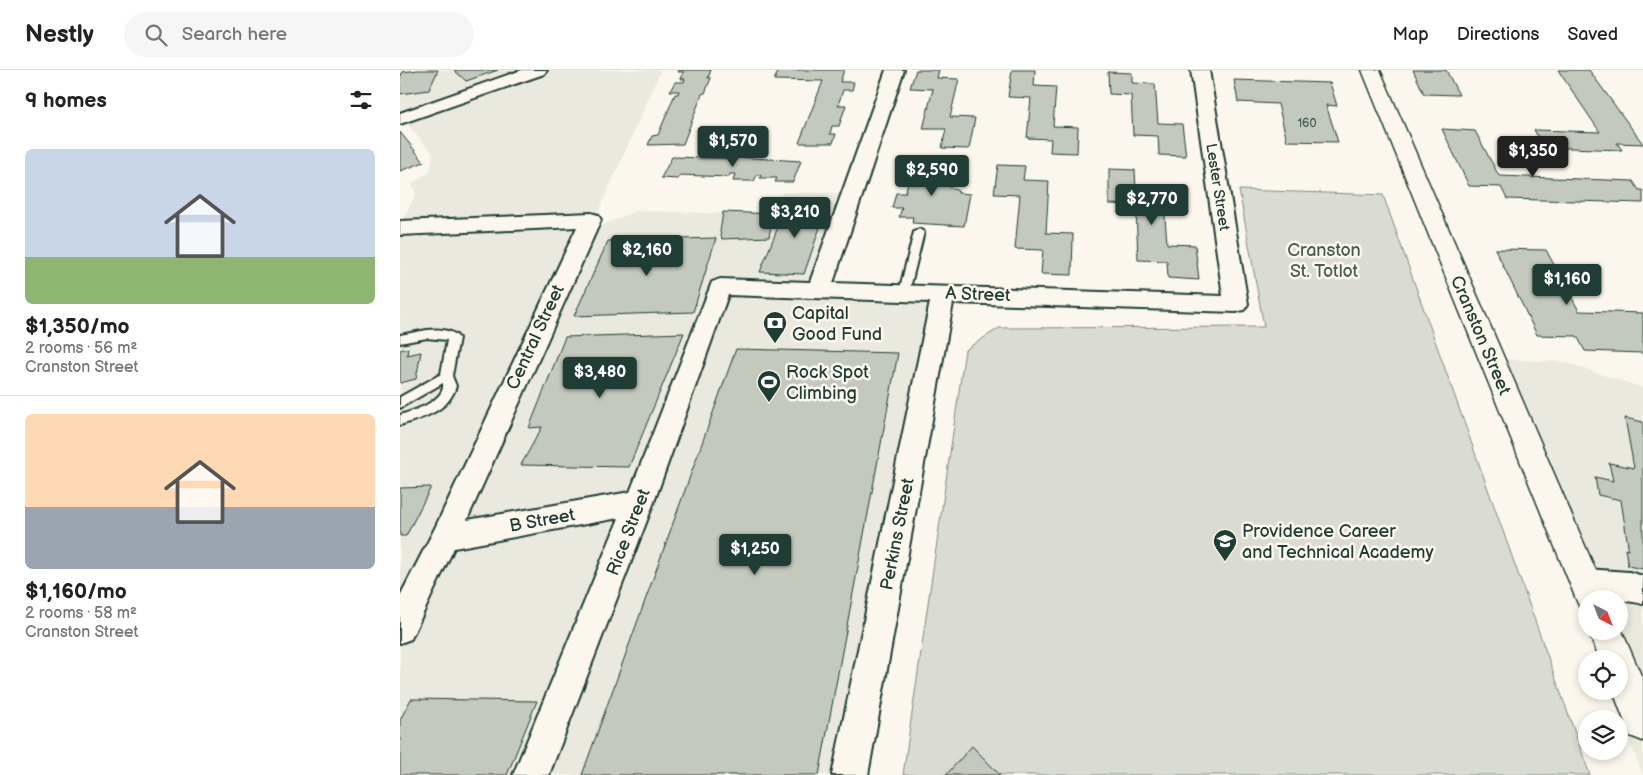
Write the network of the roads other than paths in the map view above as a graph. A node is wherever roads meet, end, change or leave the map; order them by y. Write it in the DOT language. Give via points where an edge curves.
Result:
graph roads {
  1 [pos="538,70"];
  2 [pos="895,70"];
  3 [pos="1200,70"];
  4 [pos="1371,70"];
  5 [pos="400,119"];
  6 [pos="400,228"];
  7 [pos="919,232"];
  8 [pos="720,287"];
  9 [pos="819,290"];
  10 [pos="904,292"];
  11 [pos="943,293"];
  12 [pos="1236,304"];
  13 [pos="400,339"];
  14 [pos="446,376"];
  15 [pos="400,403"];
  16 [pos="400,420"];
  17 [pos="640,502"];
  18 [pos="445,537"];
  19 [pos="1589,590"];
  20 [pos="1597,590"];
  21 [pos="1643,590"];
  22 [pos="400,628"];
  23 [pos="1628,686"];
  24 [pos="1643,723"];
  25 [pos="531,775"];
  26 [pos="850,775"];
  1 -- 5 [label="street"];
  2 -- 9 [label="street"];
  3 -- 12 [label="street, Lester Street"];
  4 -- 19 [label="main road, Cranston Street"];
  6 -- 18 [label="street, Central Street" via="591,220"];
  7 -- 10 [label="lane"];
  8 -- 9 [label="street, A Street"];
  8 -- 17 [label="street, Rice Street"];
  9 -- 10 [label="street, A Street"];
  10 -- 11 [label="street, A Street"];
  11 -- 12 [label="street, A Street"];
  11 -- 26 [label="street, Perkins Street"];
  13 -- 14 [label="lane" via="446,334 453,338"];
  14 -- 15 [label="lane"];
  14 -- 16 [label="lane" via="450,386 447,396 427,412"];
  17 -- 18 [label="street, B Street"];
  17 -- 25 [label="street, Rice Street"];
  18 -- 22 [label="street, Central Street"];
  20 -- 21 [label="street" via="1629,586"];
  23 -- 24 [label="main road"];
}
